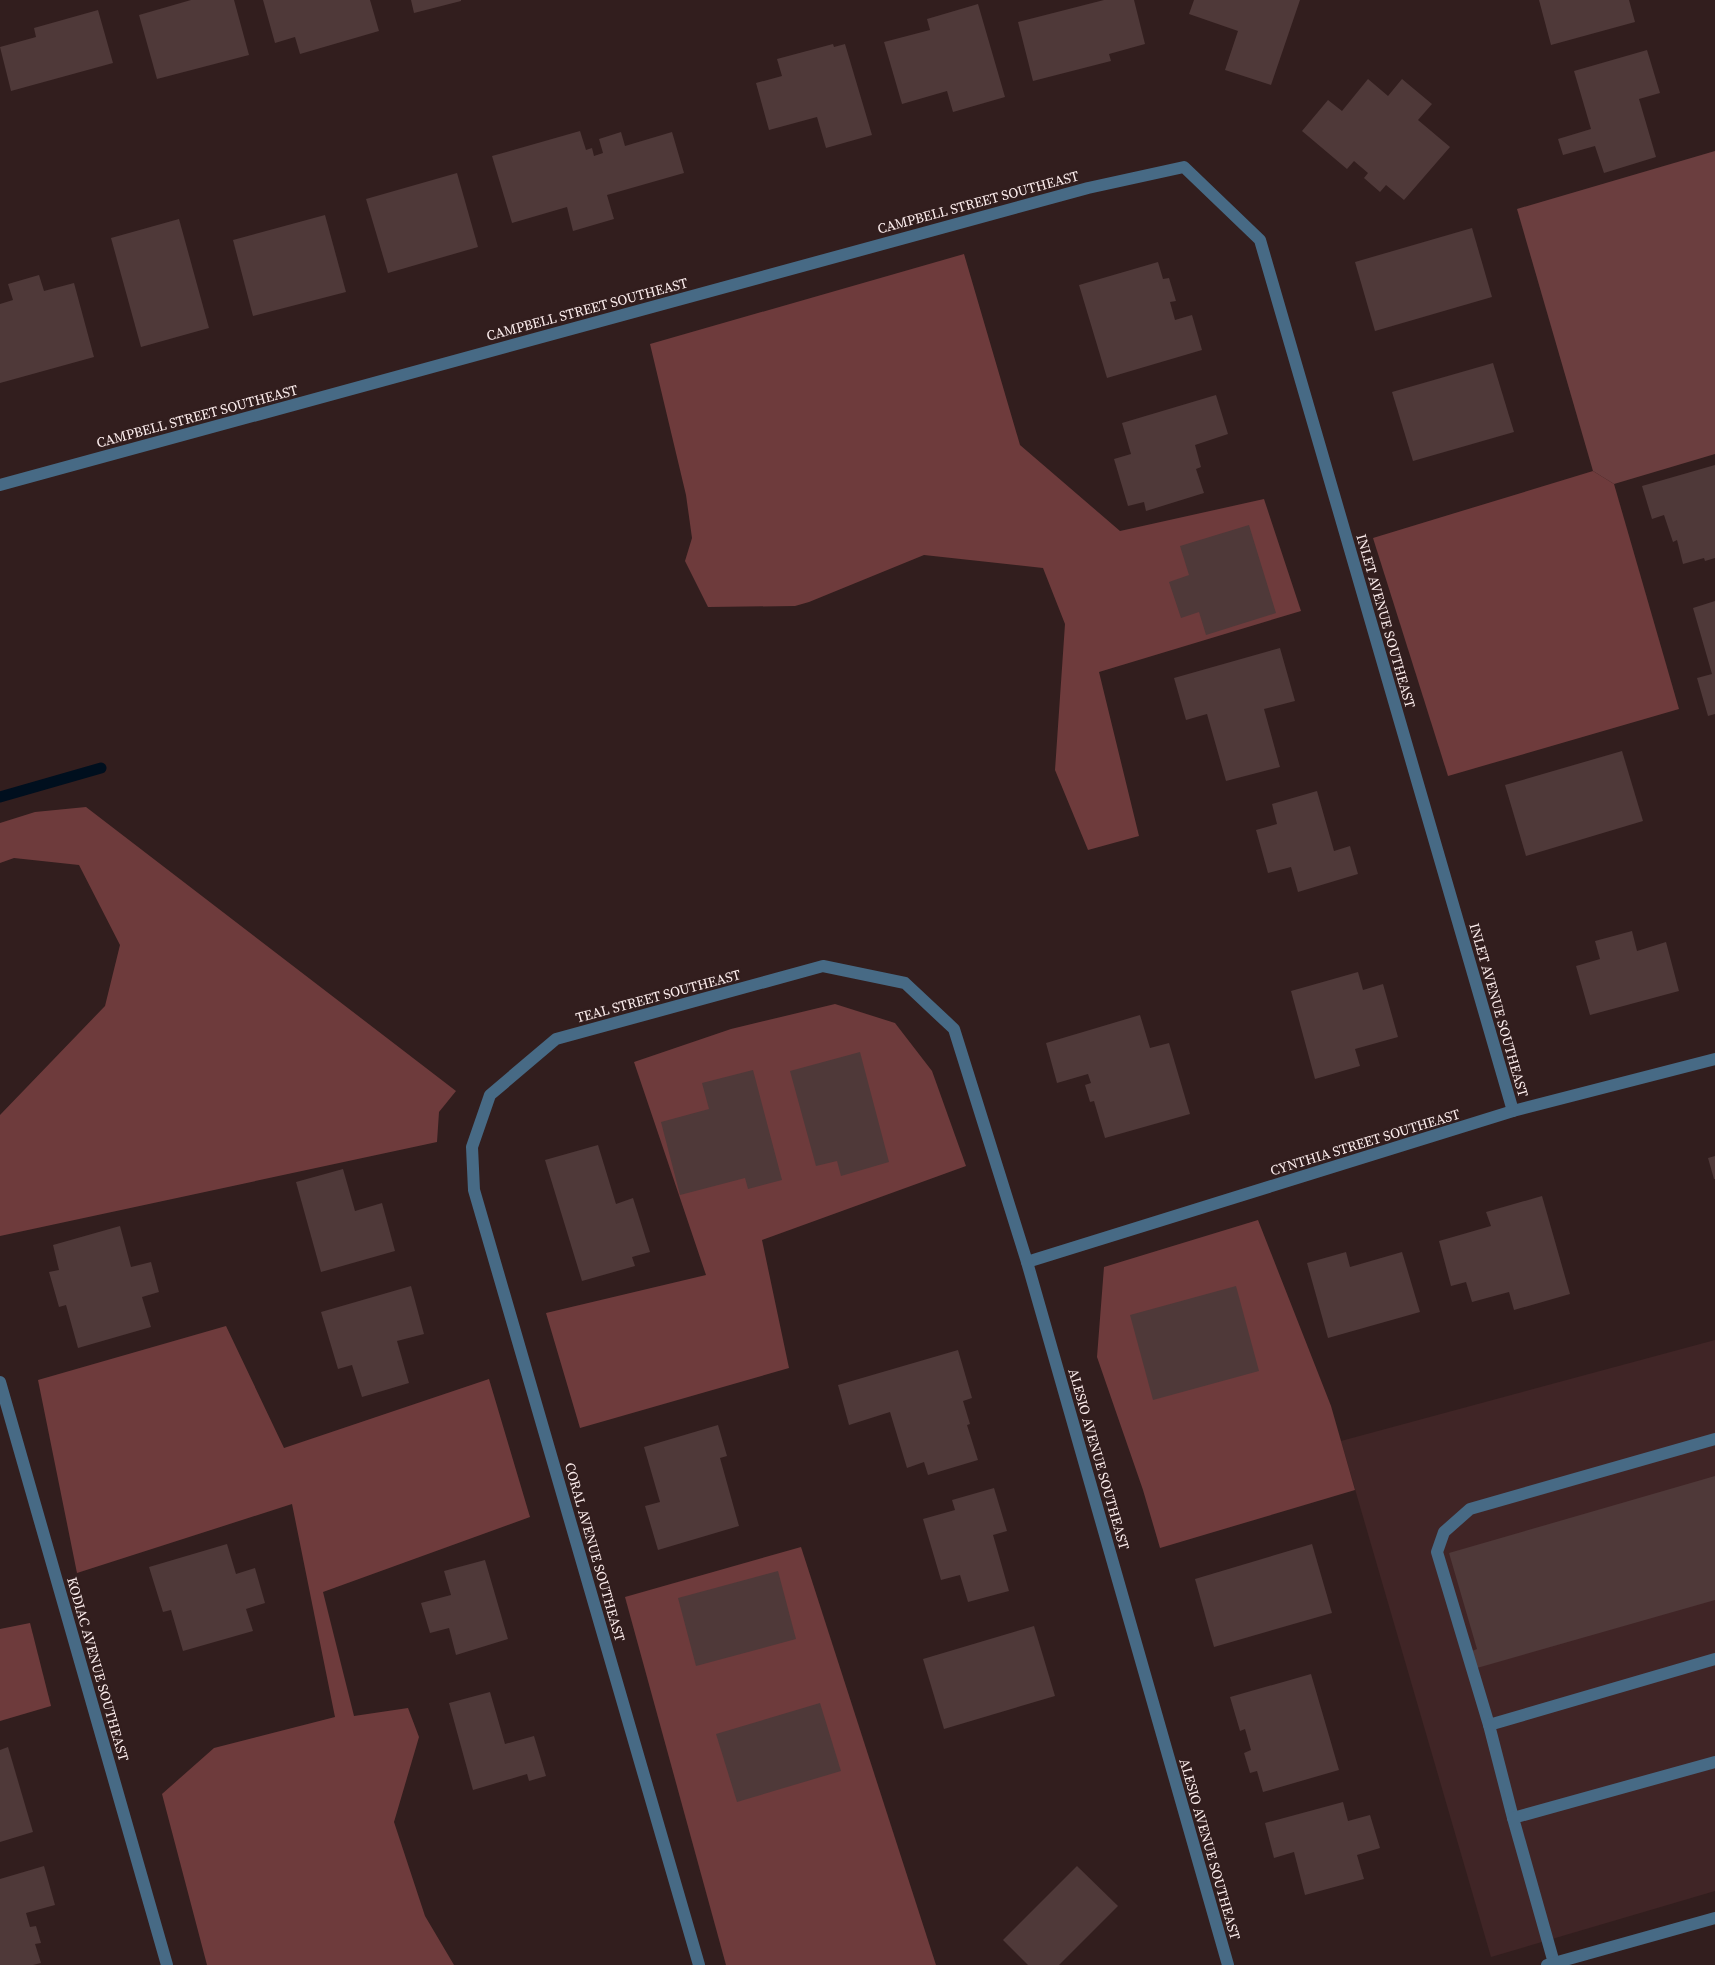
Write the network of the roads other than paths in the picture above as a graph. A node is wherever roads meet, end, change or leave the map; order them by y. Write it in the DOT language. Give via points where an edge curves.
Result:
graph roads {
  1 [pos="1184,168"];
  2 [pos="0,485"];
  3 [pos="905,983"];
  4 [pos="1715,1059"];
  5 [pos="1513,1111"];
  6 [pos="472,1146"];
  7 [pos="1027,1262"];
  8 [pos="0,1382"];
  9 [pos="1715,1439"];
  10 [pos="1715,1659"];
  11 [pos="1489,1725"];
  12 [pos="1715,1762"];
  13 [pos="1513,1818"];
  14 [pos="1715,1918"];
  15 [pos="1550,1964"];
  16 [pos="167,1965"];
  17 [pos="699,1965"];
  18 [pos="1228,1965"];
  1 -- 2 [label="street, CAMPBELL STREET SOUTHEAST" via="1079,190"];
  1 -- 5 [label="street, INLET AVENUE SOUTHEAST" via="1260,240"];
  3 -- 6 [label="street, TEAL STREET SOUTHEAST" via="823,966 556,1039 490,1095"];
  3 -- 7 [label="street, ALESIO AVENUE SOUTHEAST" via="954,1029"];
  4 -- 5 [label="street, CYNTHIA STREET SOUTHEAST"];
  5 -- 7 [label="street, CYNTHIA STREET SOUTHEAST"];
  6 -- 17 [label="street, CORAL AVENUE SOUTHEAST" via="474,1190"];
  7 -- 18 [label="street, ALESIO AVENUE SOUTHEAST"];
  8 -- 16 [label="street, KODIAC AVENUE SOUTHEAST"];
  9 -- 11 [label="street" via="1470,1509 1444,1532 1437,1552"];
  10 -- 11 [label="street"];
  11 -- 13 [label="street"];
  12 -- 13 [label="street"];
  13 -- 15 [label="street"];
  14 -- 15 [label="street"];
}
